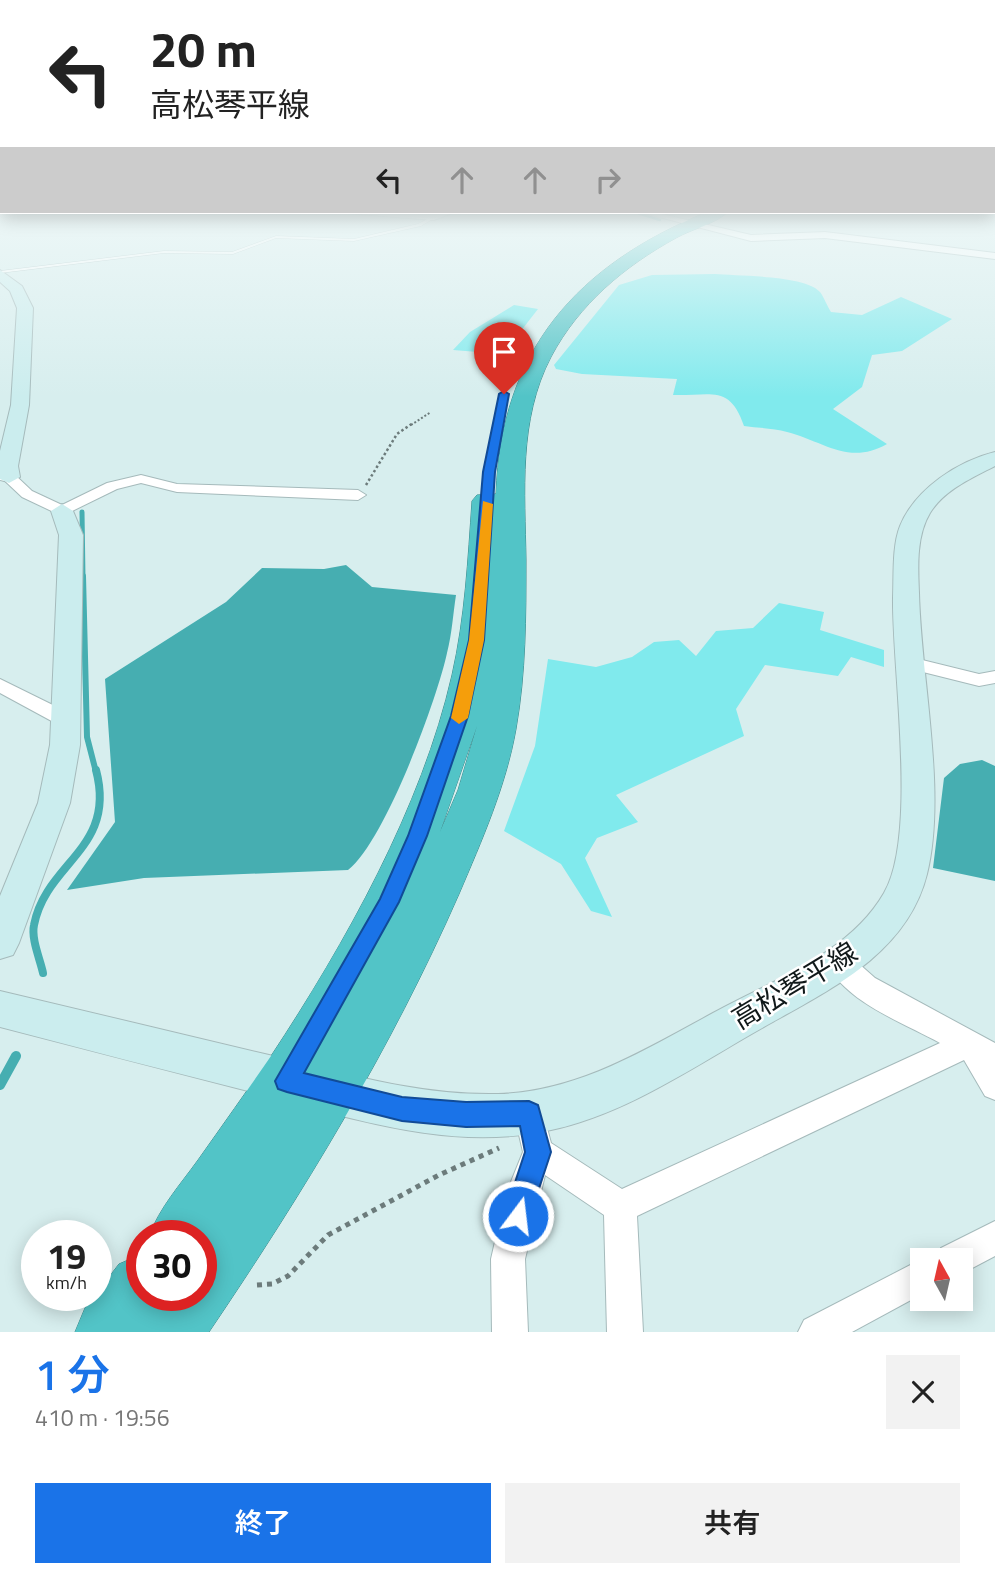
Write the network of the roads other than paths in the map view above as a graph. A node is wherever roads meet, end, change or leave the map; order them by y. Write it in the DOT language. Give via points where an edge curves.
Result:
graph roads {
  1 [pos="611,272"];
  2 [pos="0,273"];
  3 [pos="995,458"];
  4 [pos="5,476"];
  5 [pos="358,495"];
  6 [pos="62,511"];
  7 [pos="910,663"];
  8 [pos="995,677"];
  9 [pos="0,685"];
  10 [pos="66,720"];
  11 [pos="0,943"];
  12 [pos="840,963"];
  13 [pos="0,1009"];
  14 [pos="982,1050"];
  15 [pos="309,1086"];
  16 [pos="995,1086"];
  17 [pos="534,1134"];
  18 [pos="620,1207"];
  19 [pos="194,1220"];
  20 [pos="995,1238"];
  21 [pos="973,1250"];
  22 [pos="910,1282"];
  23 [pos="218,1289"];
  24 [pos="126,1309"];
  25 [pos="109,1332"];
  26 [pos="169,1332"];
  27 [pos="510,1332"];
  28 [pos="625,1332"];
  29 [pos="816,1332"];
  1 -- 15 [label="highway" via="565,316 536,362 514,435 506,643 479,789 382,1001"];
  2 -- 4 [label="street" via="17,289 25,308 20,405"];
  3 -- 7 [label="street, 高松琴平線" via="939,488 916,513 908,544"];
  4 -- 6 [label="street" via="27,494"];
  5 -- 6 [label="street" via="177,488 141,479 112,486"];
  6 -- 10 [label="street" via="71,535"];
  7 -- 8 [label="street" via="979,680"];
  7 -- 12 [label="street, 高松琴平線" via="917,806 910,876 896,907 871,937"];
  9 -- 10 [label="street"];
  10 -- 11 [label="street" via="54,803"];
  12 -- 14 [label="street" via="865,987"];
  12 -- 17 [label="street, 高松琴平線" via="647,1070 581,1098"];
  13 -- 15 [label="street, 高松琴平線"];
  14 -- 16 [label="street"];
  14 -- 18 [label="street"];
  15 -- 17 [label="street, 高松琴平線" via="402,1109 466,1114"];
  15 -- 19 [label="highway"];
  15 -- 23 [label="highway"];
  17 -- 18 [label="street"];
  17 -- 27 [label="street" via="508,1259"];
  18 -- 28 [label="street"];
  20 -- 21 [label="street"];
  22 -- 29 [label="street"];
  23 -- 26 [label="highway"];
  24 -- 25 [label="highway"];
}
